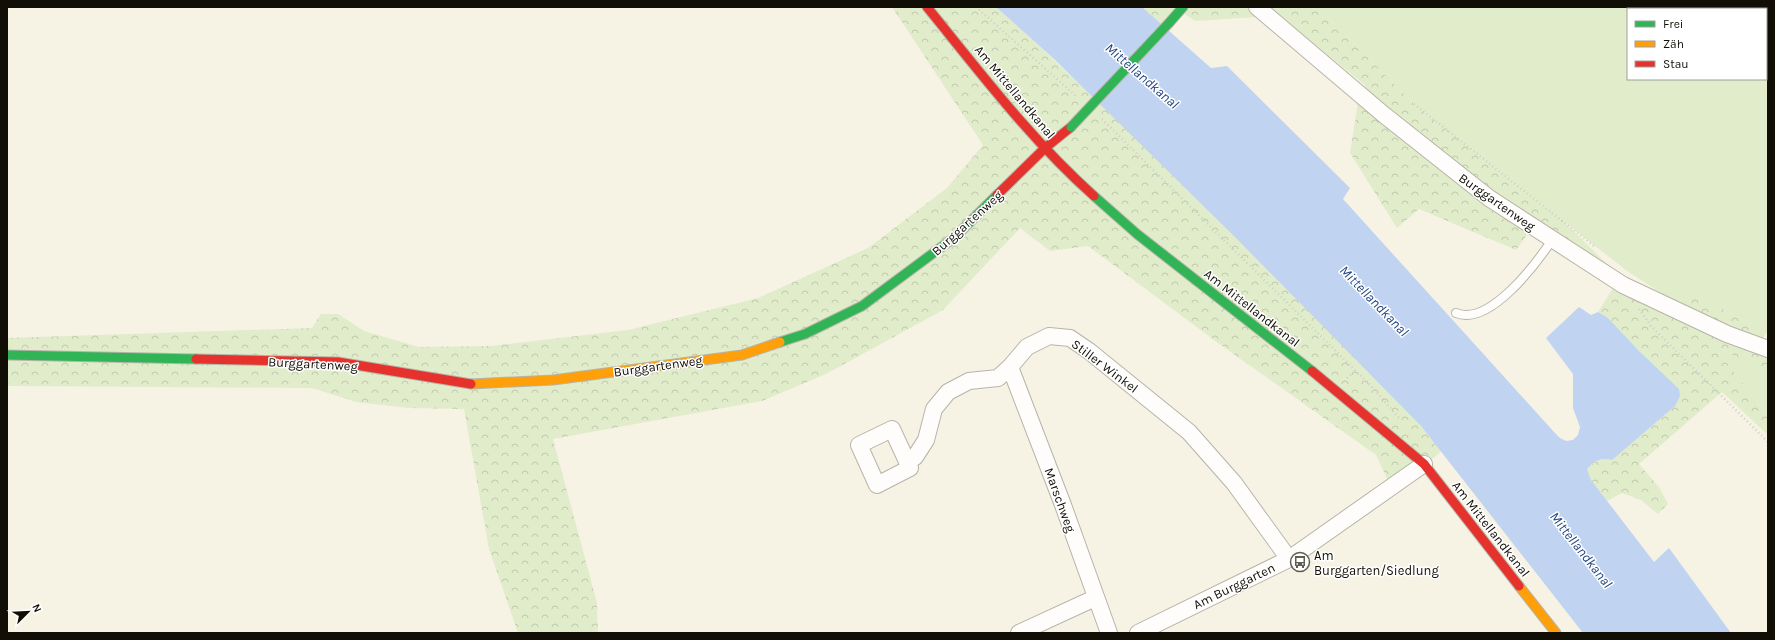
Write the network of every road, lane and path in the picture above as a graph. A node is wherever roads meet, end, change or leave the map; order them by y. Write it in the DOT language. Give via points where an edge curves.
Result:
graph roads {
  1 [pos="927,7"];
  2 [pos="976,7"];
  3 [pos="1183,7"];
  4 [pos="1256,7"];
  5 [pos="1082,102"];
  6 [pos="1414,104"];
  7 [pos="1099,117"];
  8 [pos="1045,148"];
  9 [pos="1552,240"];
  10 [pos="1597,249"];
  11 [pos="1623,284"];
  12 [pos="1456,313"];
  13 [pos="1768,349"];
  14 [pos="7,355"];
  15 [pos="1010,367"];
  16 [pos="1403,422"];
  17 [pos="1768,442"];
  18 [pos="907,462"];
  19 [pos="1424,464"];
  20 [pos="1289,559"];
  21 [pos="1095,598"];
  22 [pos="1019,633"];
  23 [pos="1109,633"];
  24 [pos="1138,633"];
  25 [pos="1556,633"];
  1 -- 8 [label="street, Am Mittellandkanal" via="1016,117"];
  2 -- 5 [label="path"];
  3 -- 8 [label="street, Burggartenweg, bridge" via="1071,127"];
  4 -- 9 [label="street, Burggartenweg" via="1383,114 1489,198"];
  6 -- 10 [label="path"];
  7 -- 16 [label="path" via="1372,387"];
  8 -- 14 [label="street, Burggartenweg" via="955,237 862,306 805,334 742,355 553,380 471,384 338,362"];
  8 -- 19 [label="street, Am Mittellandkanal" via="1070,175 1137,234 1335,389"];
  9 -- 11 [label="street, Burggartenweg"];
  9 -- 12 [label="lane" via="1537,262 1488,310 1463,316"];
  11 -- 13 [label="street, Burggartenweg" via="1727,334"];
  11 -- 17 [label="path" via="1651,326"];
  15 -- 18 [label="street, Stiller Winkel" via="998,378 969,381 948,392 934,409 926,440 915,457"];
  15 -- 20 [label="street, Stiller Winkel" via="1027,347 1049,336 1070,338 1089,351 1190,432 1234,483"];
  15 -- 21 [label="street, Marschweg" via="1063,505"];
  19 -- 20 [label="street, Am Burggarten"];
  19 -- 25 [label="street, Am Mittellandkanal"];
  20 -- 24 [label="street, Am Burggarten"];
  21 -- 22 [label="street"];
  21 -- 23 [label="street, Marschweg"];
}
